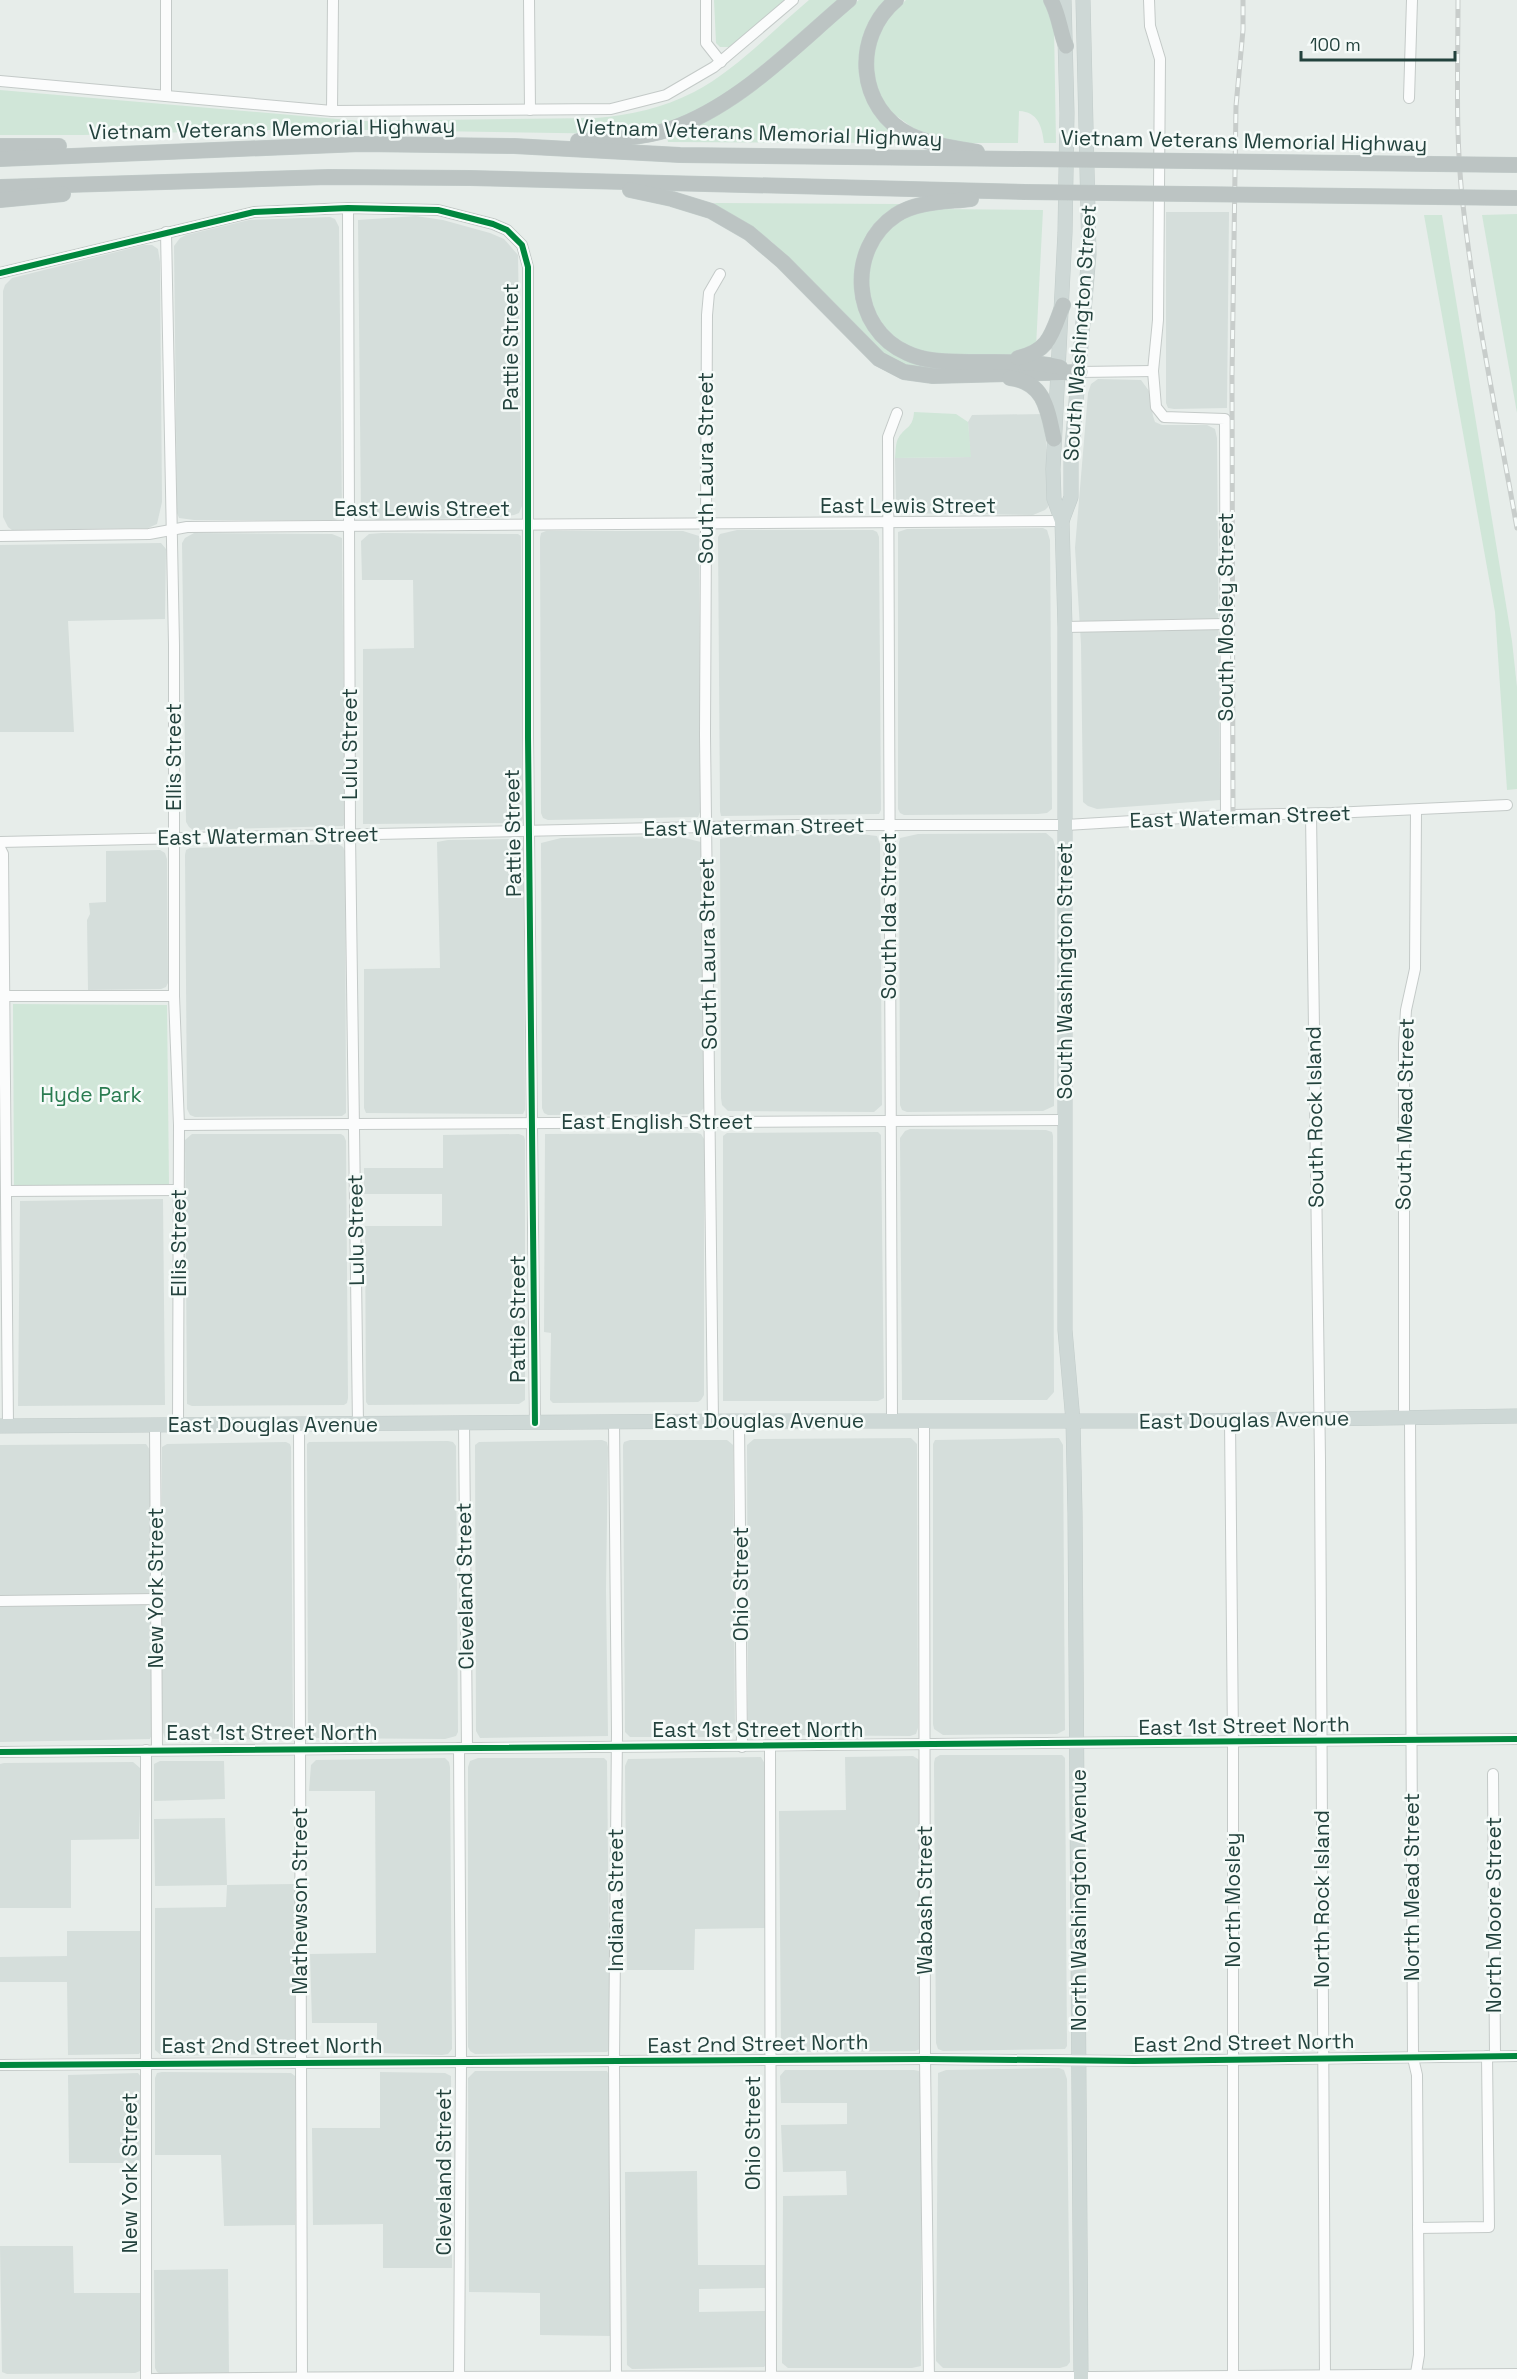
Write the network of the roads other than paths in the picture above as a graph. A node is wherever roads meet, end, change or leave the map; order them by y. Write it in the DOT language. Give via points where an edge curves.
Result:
graph roads {
  1 [pos="166,0"];
  2 [pos="333,0"];
  3 [pos="529,0"];
  4 [pos="706,0"];
  5 [pos="793,0"];
  6 [pos="849,0"];
  7 [pos="896,0"];
  8 [pos="1051,0"];
  9 [pos="1065,0"];
  10 [pos="1083,0"];
  11 [pos="1149,0"];
  12 [pos="1412,0"];
  13 [pos="1066,46"];
  14 [pos="721,62"];
  15 [pos="0,81"];
  16 [pos="166,96"];
  17 [pos="1409,98"];
  18 [pos="530,110"];
  19 [pos="333,111"];
  20 [pos="0,146"];
  21 [pos="514,146"];
  22 [pos="230,148"];
  23 [pos="0,159"];
  24 [pos="1025,159"];
  25 [pos="1517,165"];
  26 [pos="215,179"];
  27 [pos="564,181"];
  28 [pos="0,187"];
  29 [pos="1025,192"];
  30 [pos="1517,198"];
  31 [pos="0,200"];
  32 [pos="348,208"];
  33 [pos="166,232"];
  34 [pos="0,273"];
  35 [pos="720,274"];
  36 [pos="1063,305"];
  37 [pos="1002,362"];
  38 [pos="1059,370"];
  39 [pos="1152,371"];
  40 [pos="1080,372"];
  41 [pos="968,376"];
  42 [pos="897,413"];
  43 [pos="1054,439"];
  44 [pos="1062,521"];
  45 [pos="888,522"];
  46 [pos="706,523"];
  47 [pos="528,525"];
  48 [pos="349,526"];
  49 [pos="171,530"];
  50 [pos="0,536"];
  51 [pos="1226,624"];
  52 [pos="1065,627"];
  53 [pos="1507,805"];
  54 [pos="1416,810"];
  55 [pos="1311,814"];
  56 [pos="1226,816"];
  57 [pos="888,825"];
  58 [pos="1066,825"];
  59 [pos="706,827"];
  60 [pos="529,831"];
  61 [pos="350,834"];
  62 [pos="174,838"];
  63 [pos="0,842"];
  64 [pos="0,848"];
  65 [pos="5,996"];
  66 [pos="174,996"];
  67 [pos="891,1120"];
  68 [pos="1064,1120"];
  69 [pos="711,1121"];
  70 [pos="533,1122"];
  71 [pos="355,1124"];
  72 [pos="179,1125"];
  73 [pos="3,1130"];
  74 [pos="179,1190"];
  75 [pos="7,1191"];
  76 [pos="1517,1416"];
  77 [pos="1407,1418"];
  78 [pos="892,1420"];
  79 [pos="924,1420"];
  80 [pos="1230,1420"];
  81 [pos="1320,1420"];
  82 [pos="712,1421"];
  83 [pos="739,1421"];
  84 [pos="1073,1421"];
  85 [pos="614,1422"];
  86 [pos="464,1423"];
  87 [pos="535,1423"];
  88 [pos="358,1424"];
  89 [pos="155,1425"];
  90 [pos="178,1425"];
  91 [pos="299,1425"];
  92 [pos="4,1426"];
  93 [pos="156,1599"];
  94 [pos="0,1601"];
  95 [pos="1412,1740"];
  96 [pos="1517,1740"];
  97 [pos="1233,1742"];
  98 [pos="1321,1742"];
  99 [pos="1078,1743"];
  100 [pos="926,1746"];
  101 [pos="617,1747"];
  102 [pos="742,1747"];
  103 [pos="770,1747"];
  104 [pos="463,1748"];
  105 [pos="300,1749"];
  106 [pos="151,1750"];
  107 [pos="0,1752"];
  108 [pos="1493,1774"];
  109 [pos="1491,2056"];
  110 [pos="1517,2056"];
  111 [pos="1323,2058"];
  112 [pos="1413,2058"];
  113 [pos="925,2059"];
  114 [pos="1080,2060"];
  115 [pos="1233,2060"];
  116 [pos="770,2061"];
  117 [pos="301,2062"];
  118 [pos="461,2062"];
  119 [pos="614,2062"];
  120 [pos="147,2063"];
  121 [pos="0,2065"];
  122 [pos="1418,2228"];
  123 [pos="1517,2374"];
  124 [pos="1415,2376"];
  125 [pos="302,2377"];
  126 [pos="616,2377"];
  127 [pos="1325,2377"];
  128 [pos="314,2378"];
  129 [pos="459,2378"];
  130 [pos="771,2378"];
  131 [pos="929,2378"];
  132 [pos="1081,2378"];
  133 [pos="1233,2378"];
  134 [pos="146,2379"];
  135 [pos="152,2379"];
  1 -- 16 [label="street"];
  2 -- 19 [label="street"];
  3 -- 18 [label="street"];
  4 -- 14 [label="street" via="706,43"];
  5 -- 14 [label="street"];
  6 -- 21 [label="highway" via="756,79 713,110 680,126 639,137"];
  7 -- 24 [label="highway" via="882,15 867,47 867,77 877,105 909,134 942,146"];
  8 -- 13 [label="highway"];
  9 -- 13 [label="main road, South Washington Street"];
  10 -- 40 [label="main road, South Washington Street" via="1089,254"];
  11 -- 39 [label="street" via="1150,26 1160,59 1158,320"];
  12 -- 17 [label="street"];
  13 -- 36 [label="main road, South Washington Street"];
  14 -- 18 [label="street" via="666,95 619,107"];
  15 -- 16 [label="street"];
  16 -- 19 [label="street"];
  18 -- 19 [label="street"];
  20 -- 22 [label="highway"];
  21 -- 22 [label="highway, Vietnam Veterans Memorial Highway" via="362,144"];
  21 -- 24 [label="highway, Vietnam Veterans Memorial Highway" via="680,155"];
  22 -- 23 [label="highway, Vietnam Veterans Memorial Highway"];
  24 -- 25 [label="highway, Vietnam Veterans Memorial Highway, bridge"];
  26 -- 27 [label="highway"];
  26 -- 28 [label="highway"];
  26 -- 31 [label="highway"];
  27 -- 29 [label="highway"];
  27 -- 41 [label="highway" via="635,190 711,211 749,233 783,262 879,359 904,372"];
  29 -- 30 [label="highway, bridge"];
  29 -- 37 [label="highway" via="905,210 871,241 860,276 863,303 870,319 878,331 904,352 941,361"];
  32 -- 33 [label="street" via="254,212"];
  32 -- 47 [label="street, Pattie Street" via="411,208 464,215 507,230 522,244 528,267"];
  32 -- 48 [label="street, Lulu Street"];
  33 -- 34 [label="street"];
  33 -- 49 [label="street, Ellis Street"];
  35 -- 46 [label="street, South Laura Street" via="709,293 707,315"];
  36 -- 37 [label="highway" via="1047,343 1040,350"];
  36 -- 38 [label="main road, South Washington Street"];
  37 -- 38 [label="highway" via="1036,363"];
  38 -- 40 [label="highway"];
  38 -- 41 [label="highway"];
  38 -- 43 [label="main road, South Washington Street"];
  39 -- 40 [label="street"];
  39 -- 51 [label="street, South Mosley Street" via="1156,407 1164,417 1225,419"];
  40 -- 44 [label="main road, South Washington Street" via="1071,497"];
  41 -- 43 [label="highway" via="1014,379 1036,390 1047,406"];
  42 -- 45 [label="street, South Ida Street" via="888,437"];
  43 -- 44 [label="main road, South Washington Street" via="1054,500"];
  44 -- 45 [label="street, East Lewis Street"];
  44 -- 52 [label="main road, South Washington Street"];
  45 -- 46 [label="street, East Lewis Street"];
  45 -- 57 [label="street, South Ida Street"];
  46 -- 47 [label="street, East Lewis Street"];
  46 -- 59 [label="street, South Laura Street"];
  47 -- 48 [label="street, East Lewis Street"];
  47 -- 60 [label="street, Pattie Street"];
  48 -- 49 [label="street, East Lewis Street"];
  48 -- 61 [label="street, Lulu Street"];
  49 -- 50 [label="street, East Lewis Street" via="149,534"];
  49 -- 62 [label="street, Ellis Street"];
  51 -- 52 [label="street"];
  51 -- 56 [label="street, South Mosley Street"];
  52 -- 58 [label="main road, South Washington Street"];
  53 -- 54 [label="street, East Waterman Street"];
  54 -- 55 [label="street, East Waterman Street"];
  54 -- 77 [label="street, South Mead Street" via="1415,969 1404,1044"];
  55 -- 56 [label="street, East Waterman Street"];
  55 -- 81 [label="street, South Rock Island"];
  56 -- 58 [label="street, East Waterman Street"];
  57 -- 58 [label="street, East Waterman Street"];
  57 -- 59 [label="street, East Waterman Street"];
  57 -- 67 [label="street, South Ida Street"];
  58 -- 68 [label="main road, South Washington Street"];
  59 -- 60 [label="street, East Waterman Street"];
  59 -- 69 [label="street, South Laura Street"];
  60 -- 61 [label="street, East Waterman Street"];
  60 -- 70 [label="street, Pattie Street"];
  61 -- 62 [label="street, East Waterman Street"];
  61 -- 71 [label="street, Lulu Street"];
  62 -- 63 [label="street, East Waterman Street"];
  62 -- 66 [label="street, Ellis Street"];
  64 -- 65 [label="street"];
  65 -- 66 [label="street"];
  65 -- 73 [label="street"];
  66 -- 72 [label="street, Ellis Street"];
  67 -- 68 [label="street, East English Street"];
  67 -- 69 [label="street, East English Street"];
  67 -- 78 [label="street, South Ida Street"];
  68 -- 84 [label="main road, South Washington Street" via="1065,1330"];
  69 -- 70 [label="street, East English Street"];
  69 -- 82 [label="street, South Laura Street"];
  70 -- 71 [label="street, East English Street"];
  70 -- 87 [label="street, Pattie Street"];
  71 -- 72 [label="street, East English Street"];
  71 -- 88 [label="street, Lulu Street"];
  72 -- 74 [label="street, Ellis Street"];
  73 -- 75 [label="street"];
  74 -- 75 [label="street"];
  74 -- 90 [label="street, Ellis Street"];
  75 -- 92 [label="street"];
  76 -- 77 [label="main road, East Douglas Avenue"];
  77 -- 81 [label="main road, East Douglas Avenue"];
  77 -- 95 [label="street, North Mead Street"];
  78 -- 79 [label="main road, East Douglas Avenue"];
  78 -- 83 [label="main road, East Douglas Avenue"];
  79 -- 84 [label="main road, East Douglas Avenue"];
  79 -- 100 [label="street, Wabash Street"];
  80 -- 81 [label="main road, East Douglas Avenue"];
  80 -- 84 [label="main road, East Douglas Avenue"];
  80 -- 97 [label="street, North Mosley"];
  81 -- 98 [label="street, North Rock Island"];
  82 -- 83 [label="main road, East Douglas Avenue"];
  82 -- 85 [label="main road, East Douglas Avenue"];
  83 -- 102 [label="street, Ohio Street"];
  84 -- 99 [label="main road, North Washington Avenue"];
  85 -- 87 [label="main road, East Douglas Avenue"];
  85 -- 101 [label="street, Indiana Street"];
  86 -- 87 [label="main road, East Douglas Avenue"];
  86 -- 88 [label="main road, East Douglas Avenue"];
  86 -- 104 [label="street, Cleveland Street"];
  88 -- 91 [label="main road, East Douglas Avenue"];
  89 -- 90 [label="main road, East Douglas Avenue"];
  89 -- 92 [label="main road, East Douglas Avenue"];
  89 -- 93 [label="street, New York Street"];
  90 -- 91 [label="main road, East Douglas Avenue"];
  91 -- 105 [label="street, Mathewson Street"];
  93 -- 94 [label="street"];
  93 -- 106 [label="street, New York Street"];
  95 -- 96 [label="street, East 1st Street North"];
  95 -- 98 [label="street, East 1st Street North"];
  95 -- 112 [label="street, North Mead Street"];
  97 -- 98 [label="street, East 1st Street North"];
  97 -- 99 [label="street, East 1st Street North"];
  97 -- 115 [label="street, North Mosley"];
  98 -- 111 [label="street, North Rock Island"];
  99 -- 100 [label="street, East 1st Street North"];
  99 -- 114 [label="main road, North Washington Avenue"];
  100 -- 103 [label="street, East 1st Street North"];
  100 -- 113 [label="street, Wabash Street"];
  101 -- 102 [label="street, East 1st Street North"];
  101 -- 104 [label="street, East 1st Street North"];
  101 -- 119 [label="street, Indiana Street"];
  102 -- 103 [label="street, East 1st Street North"];
  103 -- 116 [label="street, Ohio Street"];
  104 -- 105 [label="street, East 1st Street North"];
  104 -- 118 [label="street, Cleveland Street"];
  105 -- 106 [label="street, East 1st Street North"];
  105 -- 117 [label="street, Mathewson Street"];
  106 -- 107 [label="street, East 1st Street North"];
  106 -- 120 [label="street, New York Street"];
  108 -- 109 [label="street, North Moore Street"];
  109 -- 110 [label="street, East 2nd Street North"];
  109 -- 112 [label="street, East 2nd Street North"];
  109 -- 122 [label="street, North Moore Street" via="1489,2227"];
  111 -- 112 [label="street, East 2nd Street North"];
  111 -- 115 [label="street, East 2nd Street North"];
  111 -- 127 [label="street, North Rock Island"];
  112 -- 122 [label="street, North Mead Street" via="1417,2075"];
  113 -- 114 [label="street, East 2nd Street North"];
  113 -- 116 [label="street, East 2nd Street North"];
  113 -- 131 [label="street, Wabash Street"];
  114 -- 115 [label="street, East 2nd Street North"];
  114 -- 132 [label="main road, North Washington Avenue"];
  115 -- 133 [label="street, North Mosley"];
  116 -- 119 [label="street, East 2nd Street North"];
  116 -- 130 [label="street, Ohio Street"];
  117 -- 118 [label="street, East 2nd Street North"];
  117 -- 120 [label="street, East 2nd Street North"];
  117 -- 125 [label="street, Mathewson Street"];
  118 -- 119 [label="street, East 2nd Street North"];
  118 -- 129 [label="street, Cleveland Street"];
  119 -- 126 [label="street, Indiana Street"];
  120 -- 121 [label="street, East 2nd Street North"];
  120 -- 134 [label="street, New York Street"];
  122 -- 124 [label="street, North Mead Street" via="1419,2355"];
  123 -- 124 [label="street"];
  124 -- 127 [label="street"];
  125 -- 128 [label="street"];
  125 -- 135 [label="street"];
  126 -- 129 [label="street"];
  126 -- 130 [label="street"];
  127 -- 133 [label="street"];
  128 -- 129 [label="street"];
  130 -- 131 [label="street"];
  131 -- 132 [label="street"];
  132 -- 133 [label="street"];
}
